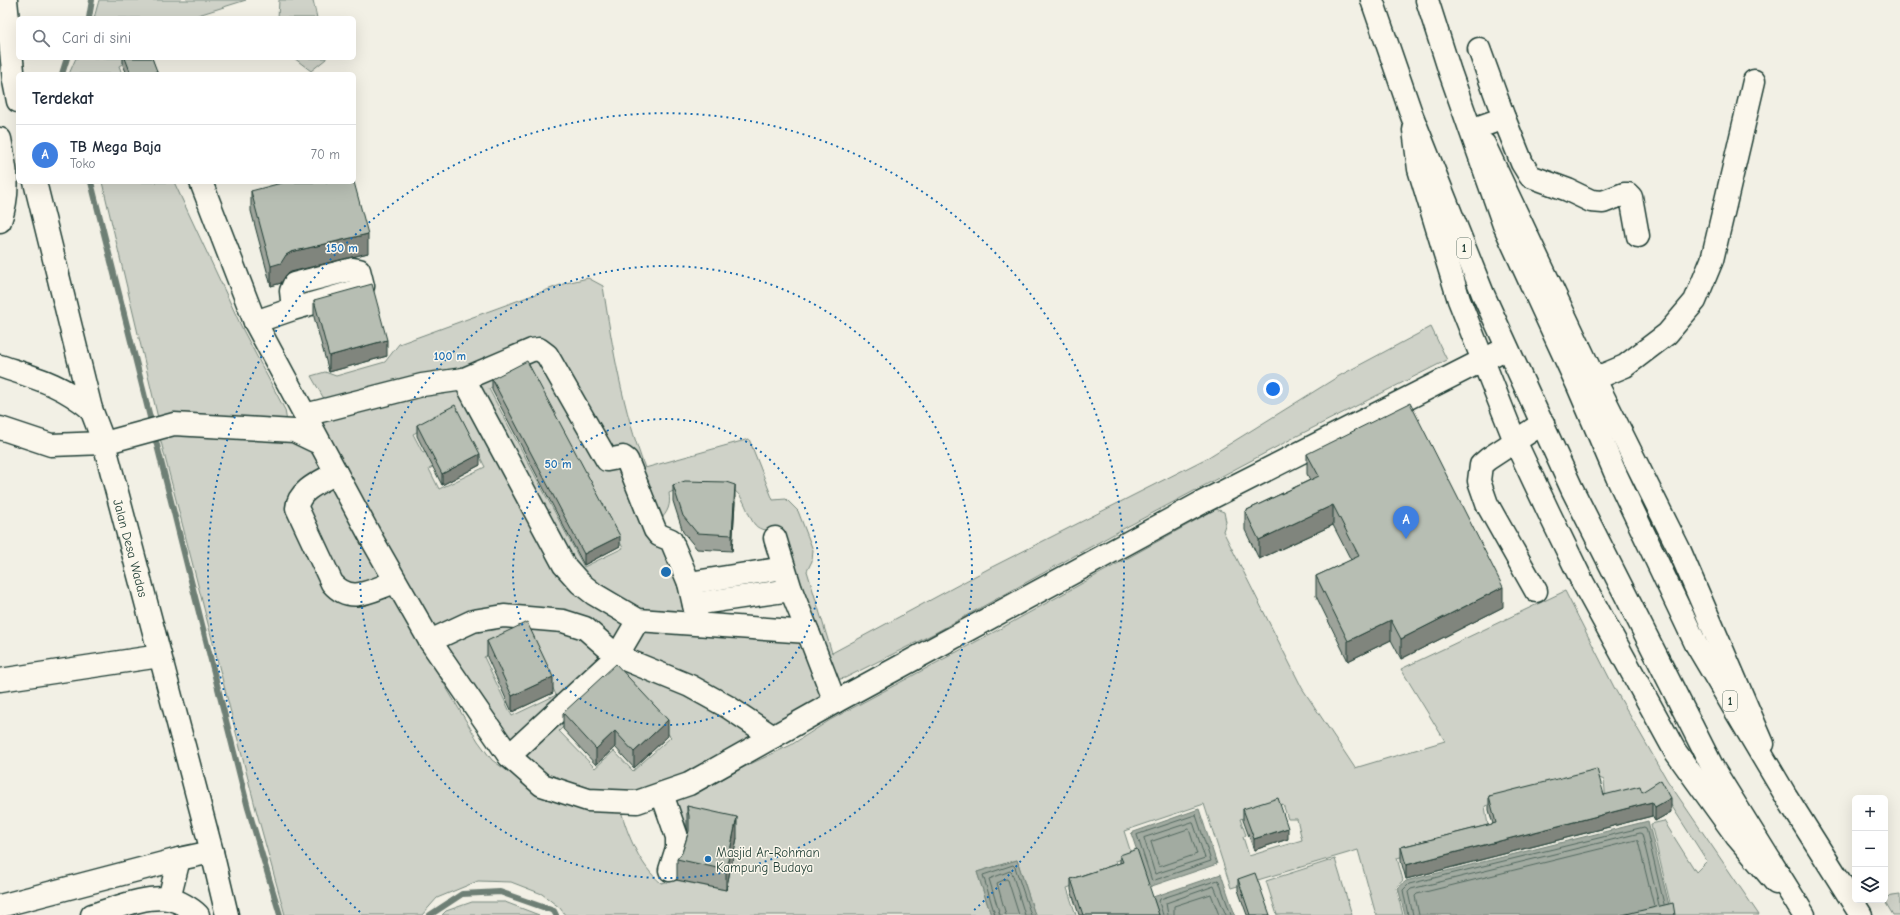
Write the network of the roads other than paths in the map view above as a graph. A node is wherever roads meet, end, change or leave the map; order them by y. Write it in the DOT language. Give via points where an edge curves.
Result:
graph roads {
  1 [pos="6,0"];
  2 [pos="1372,0"];
  3 [pos="1427,0"];
  4 [pos="1479,49"];
  5 [pos="1450,72"];
  6 [pos="1754,81"];
  7 [pos="16,91"];
  8 [pos="1412,116"];
  9 [pos="1504,118"];
  10 [pos="1476,128"];
  11 [pos="0,139"];
  12 [pos="36,184"];
  13 [pos="202,184"];
  14 [pos="0,222"];
  15 [pos="1638,236"];
  16 [pos="293,308"];
  17 [pos="255,322"];
  18 [pos="1507,348"];
  19 [pos="1482,359"];
  20 [pos="0,366"];
  21 [pos="464,379"];
  22 [pos="1587,383"];
  23 [pos="92,409"];
  24 [pos="300,423"];
  25 [pos="1543,423"];
  26 [pos="0,428"];
  27 [pos="1515,441"];
  28 [pos="104,443"];
  29 [pos="336,473"];
  30 [pos="775,538"];
  31 [pos="784,568"];
  32 [pos="396,582"];
  33 [pos="689,583"];
  34 [pos="791,590"];
  35 [pos="1536,591"];
  36 [pos="696,613"];
  37 [pos="638,620"];
  38 [pos="808,632"];
  39 [pos="430,641"];
  40 [pos="160,656"];
  41 [pos="617,656"];
  42 [pos="0,680"];
  43 [pos="835,702"];
  44 [pos="773,737"];
  45 [pos="509,756"];
  46 [pos="662,794"];
  47 [pos="212,852"];
  48 [pos="179,859"];
  49 [pos="670,870"];
  50 [pos="169,898"];
  51 [pos="0,906"];
  52 [pos="225,908"];
  53 [pos="198,914"];
  54 [pos="92,915"];
  55 [pos="1803,915"];
  56 [pos="1861,915"];
  1 -- 7 [label="main road"];
  2 -- 8 [label="main road, 1"];
  3 -- 5 [label="main road, 1"];
  4 -- 9 [label="main road"];
  5 -- 10 [label="main road"];
  5 -- 22 [label="main road, 1" via="1504,225"];
  6 -- 22 [label="main road" via="1712,260 1695,301 1667,334 1625,366"];
  8 -- 18 [label="main road, 1"];
  8 -- 19 [label="main road" via="1419,169 1459,300"];
  9 -- 10 [label="main road"];
  9 -- 15 [label="main road" via="1530,176 1591,201 1603,202 1628,194"];
  10 -- 22 [label="main road"];
  11 -- 14 [label="main road" via="7,198"];
  12 -- 23 [label="main road, Jalan Desa Wadas"];
  13 -- 17 [label="main road"];
  16 -- 17 [label="main road"];
  17 -- 24 [label="main road"];
  18 -- 19 [label="main road"];
  18 -- 25 [label="main road, 1"];
  19 -- 27 [label="main road"];
  19 -- 43 [label="main road" via="1201,503"];
  20 -- 23 [label="main road" via="55,384"];
  21 -- 24 [label="main road" via="422,385"];
  21 -- 33 [label="main road" via="532,350 542,350 607,460 623,457 627,460 655,530 659,535 671,540"];
  21 -- 37 [label="main road" via="564,565 594,594"];
  22 -- 56 [label="main road, 1" via="1617,477 1696,644 1786,796"];
  23 -- 28 [label="main road, Jalan Desa Wadas"];
  24 -- 28 [label="main road" via="174,424"];
  24 -- 29 [label="main road" via="319,443"];
  25 -- 27 [label="main road"];
  25 -- 55 [label="main road, 1" via="1572,488 1714,770"];
  26 -- 28 [label="main road" via="51,445"];
  27 -- 35 [label="main road" via="1481,465 1479,481 1487,504"];
  27 -- 55 [label="main road" via="1584,583 1674,751 1737,837"];
  28 -- 40 [label="main road, Jalan Desa Wadas"];
  29 -- 32 [label="main road"];
  29 -- 32 [label="main road" via="302,495 297,508 332,583 339,591 352,596"];
  30 -- 31 [label="main road"];
  31 -- 33 [label="main road"];
  31 -- 34 [label="main road"];
  32 -- 39 [label="main road"];
  33 -- 36 [label="main road"];
  34 -- 36 [label="main road"];
  34 -- 38 [label="main road"];
  36 -- 37 [label="main road"];
  36 -- 38 [label="main road"];
  37 -- 41 [label="main road"];
  38 -- 43 [label="main road"];
  39 -- 41 [label="main road" via="473,621 504,616 537,618 563,621 585,628"];
  39 -- 45 [label="main road"];
  40 -- 42 [label="main road"];
  40 -- 47 [label="main road, Jalan Desa Wadas"];
  41 -- 44 [label="main road" via="690,686 728,706"];
  41 -- 45 [label="main road"];
  43 -- 44 [label="main road"];
  44 -- 46 [label="main road" via="689,784"];
  45 -- 46 [label="main road" via="542,785 588,800 637,802"];
  46 -- 49 [label="main road" via="678,837"];
  47 -- 48 [label="main road"];
  47 -- 52 [label="main road, Jalan Desa Wadas"];
  48 -- 50 [label="main road"];
  48 -- 51 [label="main road"];
  50 -- 53 [label="main road"];
  50 -- 54 [label="main road" via="149,899"];
  52 -- 53 [label="main road"];
}
